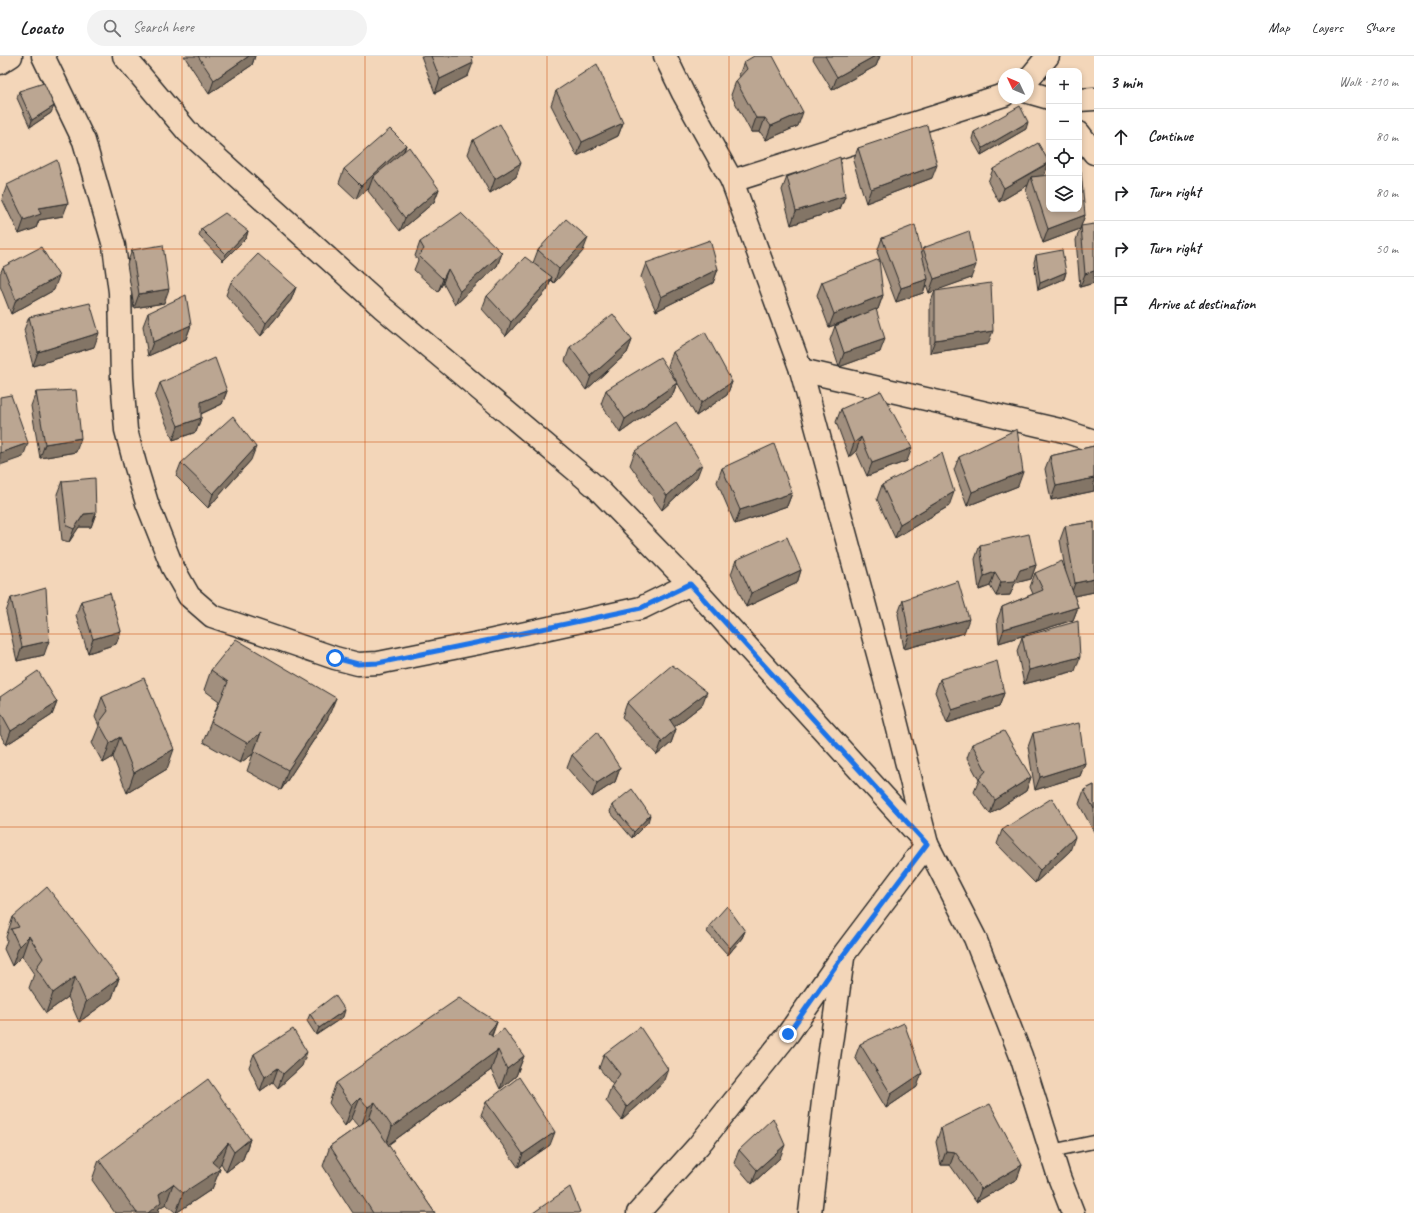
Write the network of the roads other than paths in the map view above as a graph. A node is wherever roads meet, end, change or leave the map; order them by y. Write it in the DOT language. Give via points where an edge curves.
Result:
graph roads {
  1 [pos="11,56"];
  2 [pos="43,56"];
  3 [pos="124,56"];
  4 [pos="665,56"];
  5 [pos="1048,56"];
  6 [pos="0,63"];
  7 [pos="1034,73"];
  8 [pos="1034,94"];
  9 [pos="998,97"];
  10 [pos="1046,97"];
  11 [pos="1094,99"];
  12 [pos="1082,100"];
  13 [pos="1082,137"];
  14 [pos="1094,152"];
  15 [pos="732,181"];
  16 [pos="801,370"];
  17 [pos="1094,441"];
  18 [pos="690,584"];
  19 [pos="927,844"];
  20 [pos="844,954"];
  21 [pos="1094,1142"];
  22 [pos="1051,1151"];
  23 [pos="638,1213"];
  24 [pos="810,1213"];
  25 [pos="1073,1213"];
  1 -- 6 [label="street"];
  2 -- 18 [label="street" via="84,141 114,246 120,292 126,430 134,464 172,566 189,596 212,616 335,658 365,664 475,644 641,608"];
  3 -- 18 [label="street" via="187,130 383,308 597,488"];
  4 -- 15 [label="street"];
  5 -- 7 [label="street"];
  8 -- 10 [label="street"];
  9 -- 15 [label="street"];
  11 -- 12 [label="street"];
  13 -- 14 [label="street"];
  15 -- 16 [label="street"];
  16 -- 17 [label="street" via="1064,431"];
  16 -- 19 [label="street"];
  18 -- 19 [label="street"];
  19 -- 20 [label="street"];
  19 -- 22 [label="street" via="975,938 1021,1056"];
  20 -- 23 [label="street" via="788,1034 698,1146"];
  20 -- 24 [label="street"];
  21 -- 22 [label="lane"];
  22 -- 25 [label="street"];
}
